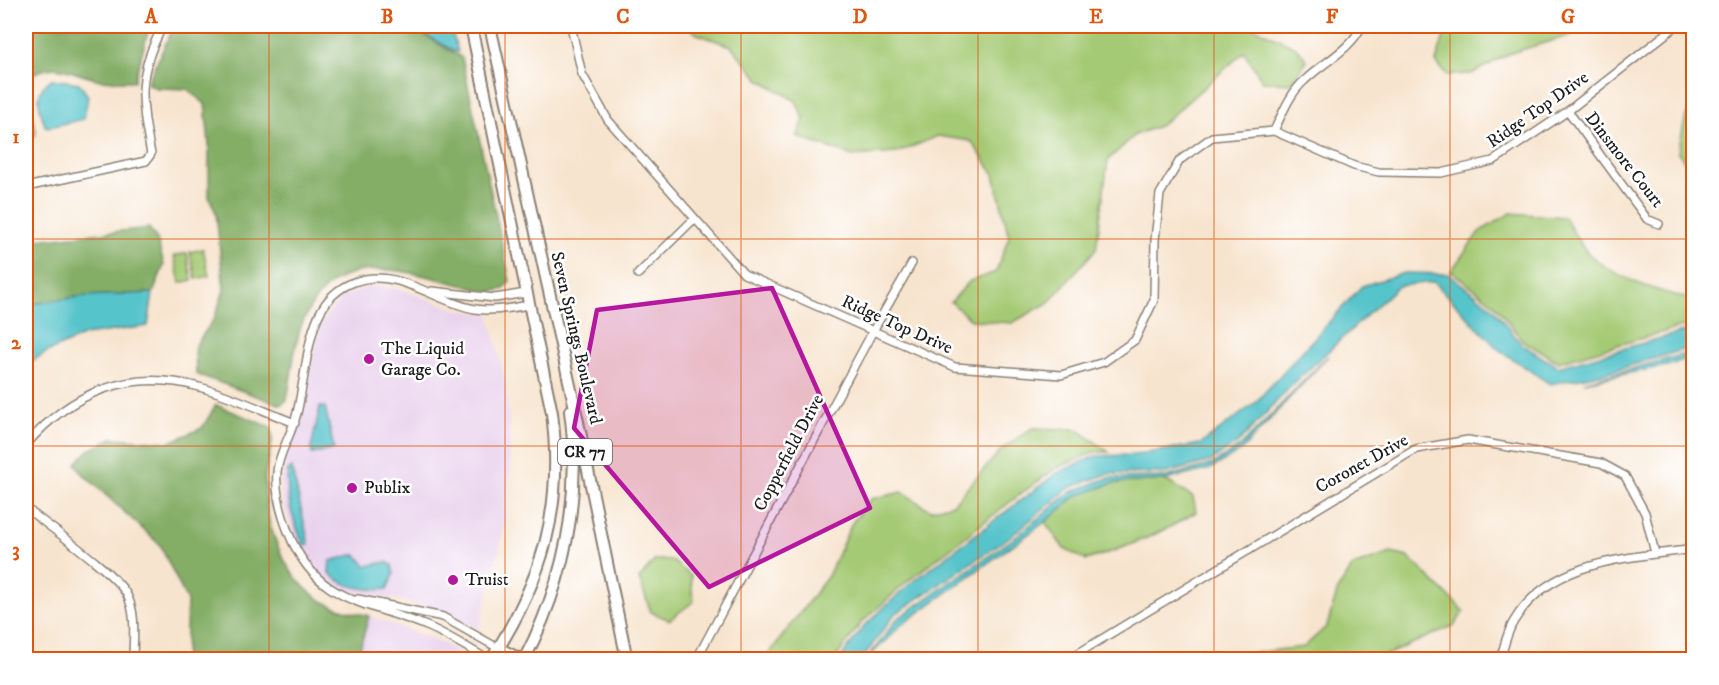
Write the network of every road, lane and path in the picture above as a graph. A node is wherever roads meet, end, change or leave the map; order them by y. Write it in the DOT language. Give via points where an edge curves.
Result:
graph roads {
  1 [pos="163,26"];
  2 [pos="471,26"];
  3 [pos="490,26"];
  4 [pos="571,26"];
  5 [pos="1362,26"];
  6 [pos="1676,26"];
  7 [pos="1568,111"];
  8 [pos="1274,131"];
  9 [pos="26,187"];
  10 [pos="694,219"];
  11 [pos="1659,224"];
  12 [pos="538,245"];
  13 [pos="912,263"];
  14 [pos="638,274"];
  15 [pos="429,291"];
  16 [pos="526,293"];
  17 [pos="529,305"];
  18 [pos="873,331"];
  19 [pos="294,423"];
  20 [pos="26,445"];
  21 [pos="26,508"];
  22 [pos="1694,549"];
  23 [pos="1655,553"];
  24 [pos="344,597"];
  25 [pos="498,648"];
  26 [pos="133,660"];
  27 [pos="490,660"];
  28 [pos="523,660"];
  29 [pos="627,660"];
  30 [pos="696,660"];
  31 [pos="1068,660"];
  32 [pos="1500,660"];
  1 -- 9 [label="street" via="145,64 141,90 151,154 146,161"];
  2 -- 16 [label="main road, Seven Springs Boulevard / CR 77"];
  3 -- 12 [label="main road, Seven Springs Boulevard / CR 77"];
  4 -- 10 [label="street, Ridge Top Drive" via="582,74 608,120"];
  5 -- 8 [label="street" via="1344,50 1292,94"];
  6 -- 7 [label="street, Ridge Top Drive"];
  7 -- 8 [label="street, Ridge Top Drive" via="1493,161 1441,173 1379,172 1354,166"];
  7 -- 11 [label="street, Dinsmore Court" via="1647,219"];
  8 -- 18 [label="street, Ridge Top Drive" via="1212,136 1180,160 1160,194 1154,300 1135,340 1104,362 1061,375 955,367"];
  10 -- 14 [label="street"];
  10 -- 18 [label="street, Ridge Top Drive" via="744,274"];
  12 -- 28 [label="main road" via="568,400 574,487 558,581"];
  12 -- 29 [label="main road, Seven Springs Boulevard / CR 77" via="578,417"];
  13 -- 18 [label="street, Copperfield Drive"];
  15 -- 16 [label="street" via="495,298"];
  15 -- 17 [label="street" via="475,309"];
  15 -- 19 [label="street" via="370,279 355,282 331,297 315,319"];
  16 -- 17 [label="main road, Seven Springs Boulevard / CR 77"];
  17 -- 25 [label="main road, Seven Springs Boulevard / CR 77" via="555,432 554,512 535,576"];
  18 -- 30 [label="street, Copperfield Drive"];
  19 -- 20 [label="street" via="200,387 165,380 126,382 70,403"];
  19 -- 24 [label="street" via="277,469 279,504 303,564 317,580"];
  21 -- 26 [label="street" via="112,577 128,596 134,623"];
  22 -- 23 [label="street"];
  23 -- 31 [label="street, Coronet Drive" via="1645,513 1625,476 1601,463 1468,440 1416,449"];
  23 -- 32 [label="street" via="1566,573 1537,592 1513,621"];
  24 -- 25 [label="street" via="443,617"];
  24 -- 27 [label="street" via="428,627"];
  25 -- 27 [label="main road, CR 77"];
  25 -- 28 [label="main road"];
}
